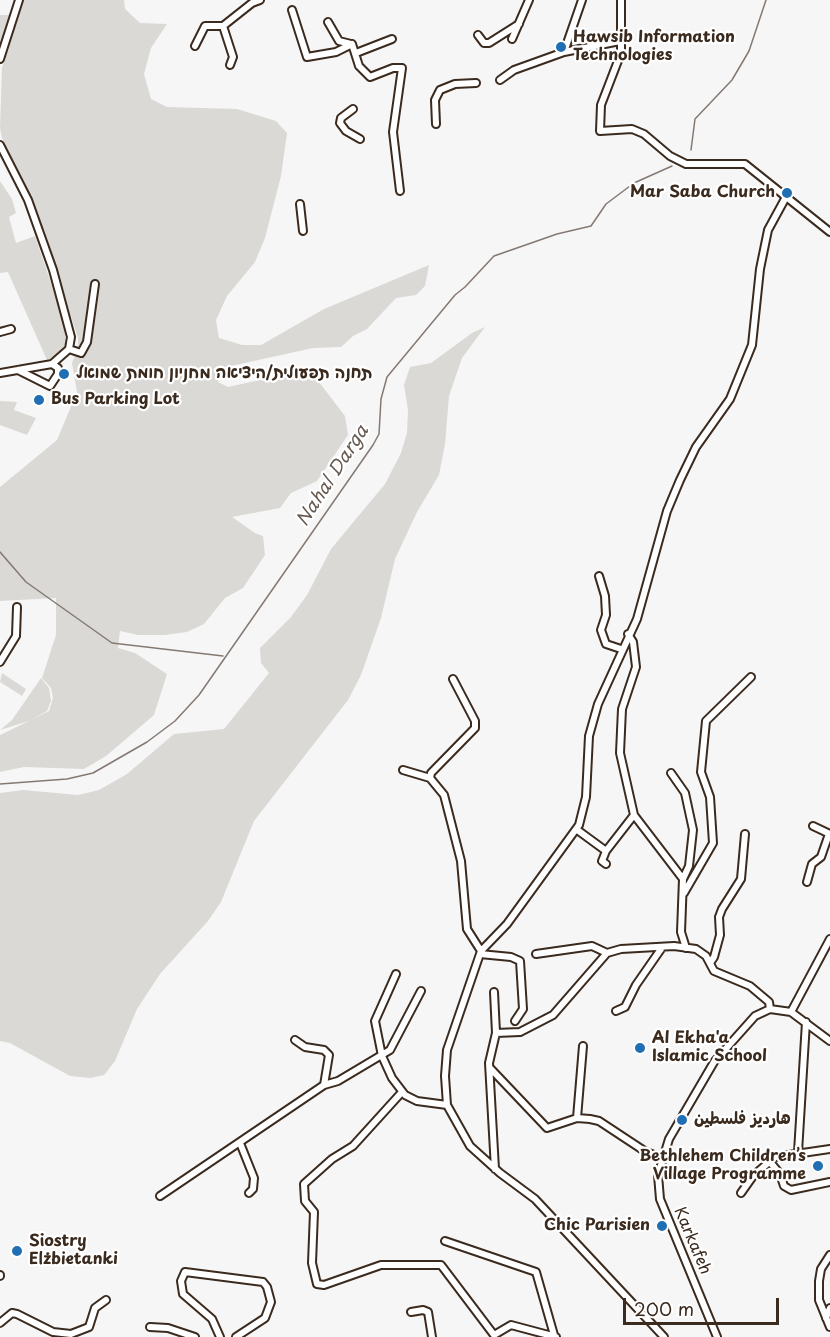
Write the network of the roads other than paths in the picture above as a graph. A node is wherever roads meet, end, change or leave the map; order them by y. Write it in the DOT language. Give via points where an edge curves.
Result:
graph roads {
  1 [pos="19,0"];
  2 [pos="260,0"];
  3 [pos="528,0"];
  4 [pos="582,0"];
  5 [pos="621,0"];
  6 [pos="292,10"];
  7 [pos="328,22"];
  8 [pos="519,24"];
  9 [pos="223,26"];
  10 [pos="478,35"];
  11 [pos="392,39"];
  12 [pos="512,39"];
  13 [pos="620,41"];
  14 [pos="352,44"];
  15 [pos="195,46"];
  16 [pos="564,52"];
  17 [pos="356,53"];
  18 [pos="0,59"];
  19 [pos="230,65"];
  20 [pos="500,80"];
  21 [pos="476,83"];
  22 [pos="353,109"];
  23 [pos="436,124"];
  24 [pos="360,140"];
  25 [pos="0,145"];
  26 [pos="400,190"];
  27 [pos="786,197"];
  28 [pos="300,204"];
  29 [pos="303,231"];
  30 [pos="830,232"];
  31 [pos="95,284"];
  32 [pos="11,329"];
  33 [pos="0,332"];
  34 [pos="69,350"];
  35 [pos="52,364"];
  36 [pos="18,370"];
  37 [pos="0,373"];
  38 [pos="599,576"];
  39 [pos="16,607"];
  40 [pos="627,634"];
  41 [pos="621,649"];
  42 [pos="0,662"];
  43 [pos="751,677"];
  44 [pos="453,679"];
  45 [pos="403,770"];
  46 [pos="671,773"];
  47 [pos="430,778"];
  48 [pos="634,814"];
  49 [pos="813,826"];
  50 [pos="576,829"];
  51 [pos="745,834"];
  52 [pos="829,834"];
  53 [pos="606,851"];
  54 [pos="606,864"];
  55 [pos="683,879"];
  56 [pos="807,882"];
  57 [pos="684,893"];
  58 [pos="830,939"];
  59 [pos="661,948"];
  60 [pos="686,948"];
  61 [pos="480,952"];
  62 [pos="607,953"];
  63 [pos="536,954"];
  64 [pos="710,963"];
  65 [pos="396,974"];
  66 [pos="421,991"];
  67 [pos="494,992"];
  68 [pos="770,1009"];
  69 [pos="616,1011"];
  70 [pos="791,1012"];
  71 [pos="515,1021"];
  72 [pos="806,1022"];
  73 [pos="496,1033"];
  74 [pos="295,1040"];
  75 [pos="830,1041"];
  76 [pos="583,1046"];
  77 [pos="382,1056"];
  78 [pos="490,1068"];
  79 [pos="324,1085"];
  80 [pos="445,1091"];
  81 [pos="402,1092"];
  82 [pos="433,1102"];
  83 [pos="447,1105"];
  84 [pos="577,1118"];
  85 [pos="240,1143"];
  86 [pos="830,1149"];
  87 [pos="798,1152"];
  88 [pos="662,1158"];
  89 [pos="770,1162"];
  90 [pos="495,1168"];
  91 [pos="830,1182"];
  92 [pos="249,1193"];
  93 [pos="741,1193"];
  94 [pos="160,1196"];
  95 [pos="445,1241"];
  96 [pos="830,1255"];
  97 [pos="106,1300"];
  98 [pos="830,1308"];
  99 [pos="411,1312"];
  100 [pos="826,1318"];
  101 [pos="0,1323"];
  102 [pos="150,1327"];
  103 [pos="830,1327"];
  104 [pos="493,1336"];
  105 [pos="555,1336"];
  106 [pos="195,1337"];
  107 [pos="220,1337"];
  108 [pos="236,1337"];
  109 [pos="432,1337"];
  110 [pos="664,1337"];
  111 [pos="717,1337"];
  1 -- 18 [label="street"];
  2 -- 9 [label="street"];
  3 -- 8 [label="street"];
  4 -- 16 [label="street"];
  5 -- 13 [label="street"];
  6 -- 14 [label="street" via="307,57 336,52"];
  7 -- 14 [label="street" via="339,41"];
  8 -- 10 [label="street" via="489,43"];
  8 -- 12 [label="street"];
  9 -- 15 [label="street" via="205,26"];
  9 -- 19 [label="street" via="233,57"];
  11 -- 17 [label="street"];
  13 -- 16 [label="street"];
  13 -- 27 [label="street" via="617,68 601,105 600,131 632,129 686,164 745,164"];
  14 -- 17 [label="street"];
  16 -- 20 [label="street" via="514,70"];
  17 -- 26 [label="street" via="363,72 370,77 402,68 393,132"];
  21 -- 23 [label="street" via="455,84 440,90 435,100"];
  22 -- 24 [label="street" via="340,123"];
  25 -- 34 [label="street" via="26,195 53,270 71,331"];
  27 -- 30 [label="street"];
  27 -- 40 [label="street" via="768,230 752,345 730,399 696,447 680,480 667,511 637,619"];
  28 -- 29 [label="street"];
  31 -- 34 [label="street" via="87,342 81,353"];
  32 -- 33 [label="street"];
  34 -- 35 [label="street"];
  35 -- 36 [label="street"];
  35 -- 36 [label="street" via="58,368 58,374 50,386"];
  36 -- 37 [label="street"];
  38 -- 41 [label="street" via="606,615 601,630 606,644"];
  39 -- 42 [label="street" via="16,636"];
  40 -- 41 [label="street"];
  40 -- 48 [label="street" via="633,642 636,667 622,710 619,745"];
  41 -- 50 [label="street" via="589,736 586,797"];
  43 -- 57 [label="street" via="706,721 701,772 711,807 712,843"];
  44 -- 47 [label="street" via="475,728 431,772"];
  45 -- 47 [label="street"];
  46 -- 55 [label="street" via="685,793 693,830 689,866"];
  47 -- 61 [label="street" via="448,806 461,861 467,929"];
  48 -- 53 [label="street"];
  48 -- 55 [label="street"];
  49 -- 52 [label="street"];
  50 -- 53 [label="street"];
  50 -- 61 [label="street" via="507,924"];
  51 -- 64 [label="street" via="741,879 719,917 720,935"];
  52 -- 56 [label="street"];
  53 -- 54 [label="street" via="602,861"];
  55 -- 57 [label="street"];
  57 -- 60 [label="street" via="681,925"];
  58 -- 70 [label="street"];
  59 -- 60 [label="street"];
  59 -- 62 [label="street"];
  59 -- 69 [label="street" via="625,1007"];
  60 -- 64 [label="street" via="696,949"];
  61 -- 71 [label="street" via="520,960 523,1009"];
  61 -- 80 [label="street" via="447,1050"];
  62 -- 63 [label="street" via="592,946"];
  62 -- 73 [label="street" via="553,1015 520,1032"];
  64 -- 68 [label="street" via="714,971 750,986 769,1002"];
  65 -- 77 [label="street" via="375,1021"];
  66 -- 77 [label="street" via="395,1041"];
  67 -- 73 [label="street"];
  68 -- 70 [label="street"];
  68 -- 88 [label="street, Karkafeh" via="755,1016 714,1062"];
  70 -- 72 [label="street"];
  72 -- 75 [label="street"];
  72 -- 87 [label="street"];
  73 -- 78 [label="street"];
  74 -- 79 [label="street" via="329,1055"];
  76 -- 84 [label="street"];
  77 -- 79 [label="street"];
  77 -- 81 [label="street"];
  78 -- 84 [label="street" via="548,1128"];
  78 -- 90 [label="street"];
  79 -- 85 [label="street"];
  80 -- 82 [label="street"];
  80 -- 83 [label="street"];
  81 -- 82 [label="street" via="411,1099"];
  81 -- 104 [label="street" via="353,1146 304,1184 304,1201 314,1212 312,1263 317,1284 381,1265 441,1265"];
  82 -- 83 [label="street"];
  83 -- 90 [label="street" via="470,1146"];
  84 -- 88 [label="street" via="599,1121"];
  85 -- 92 [label="street" via="254,1178"];
  85 -- 94 [label="street"];
  86 -- 87 [label="street"];
  87 -- 89 [label="street" via="775,1157"];
  88 -- 111 [label="street, Karkafeh" via="658,1175 660,1199"];
  89 -- 91 [label="street" via="784,1186 791,1190"];
  89 -- 93 [label="street"];
  90 -- 110 [label="street" via="535,1199"];
  95 -- 105 [label="street" via="536,1272"];
  96 -- 100 [label="street" via="819,1281 819,1300"];
  97 -- 101 [label="street" via="95,1308 89,1327 71,1334 53,1332 12,1313"];
  98 -- 100 [label="street"];
  99 -- 109 [label="street" via="428,1312"];
  100 -- 103 [label="street"];
  102 -- 106 [label="street"];
  104 -- 105 [label="street" via="511,1325"];
  107 -- 108 [label="street" via="212,1319 183,1293 180,1281 185,1272 263,1282 267,1287 271,1302 265,1318"];
}
